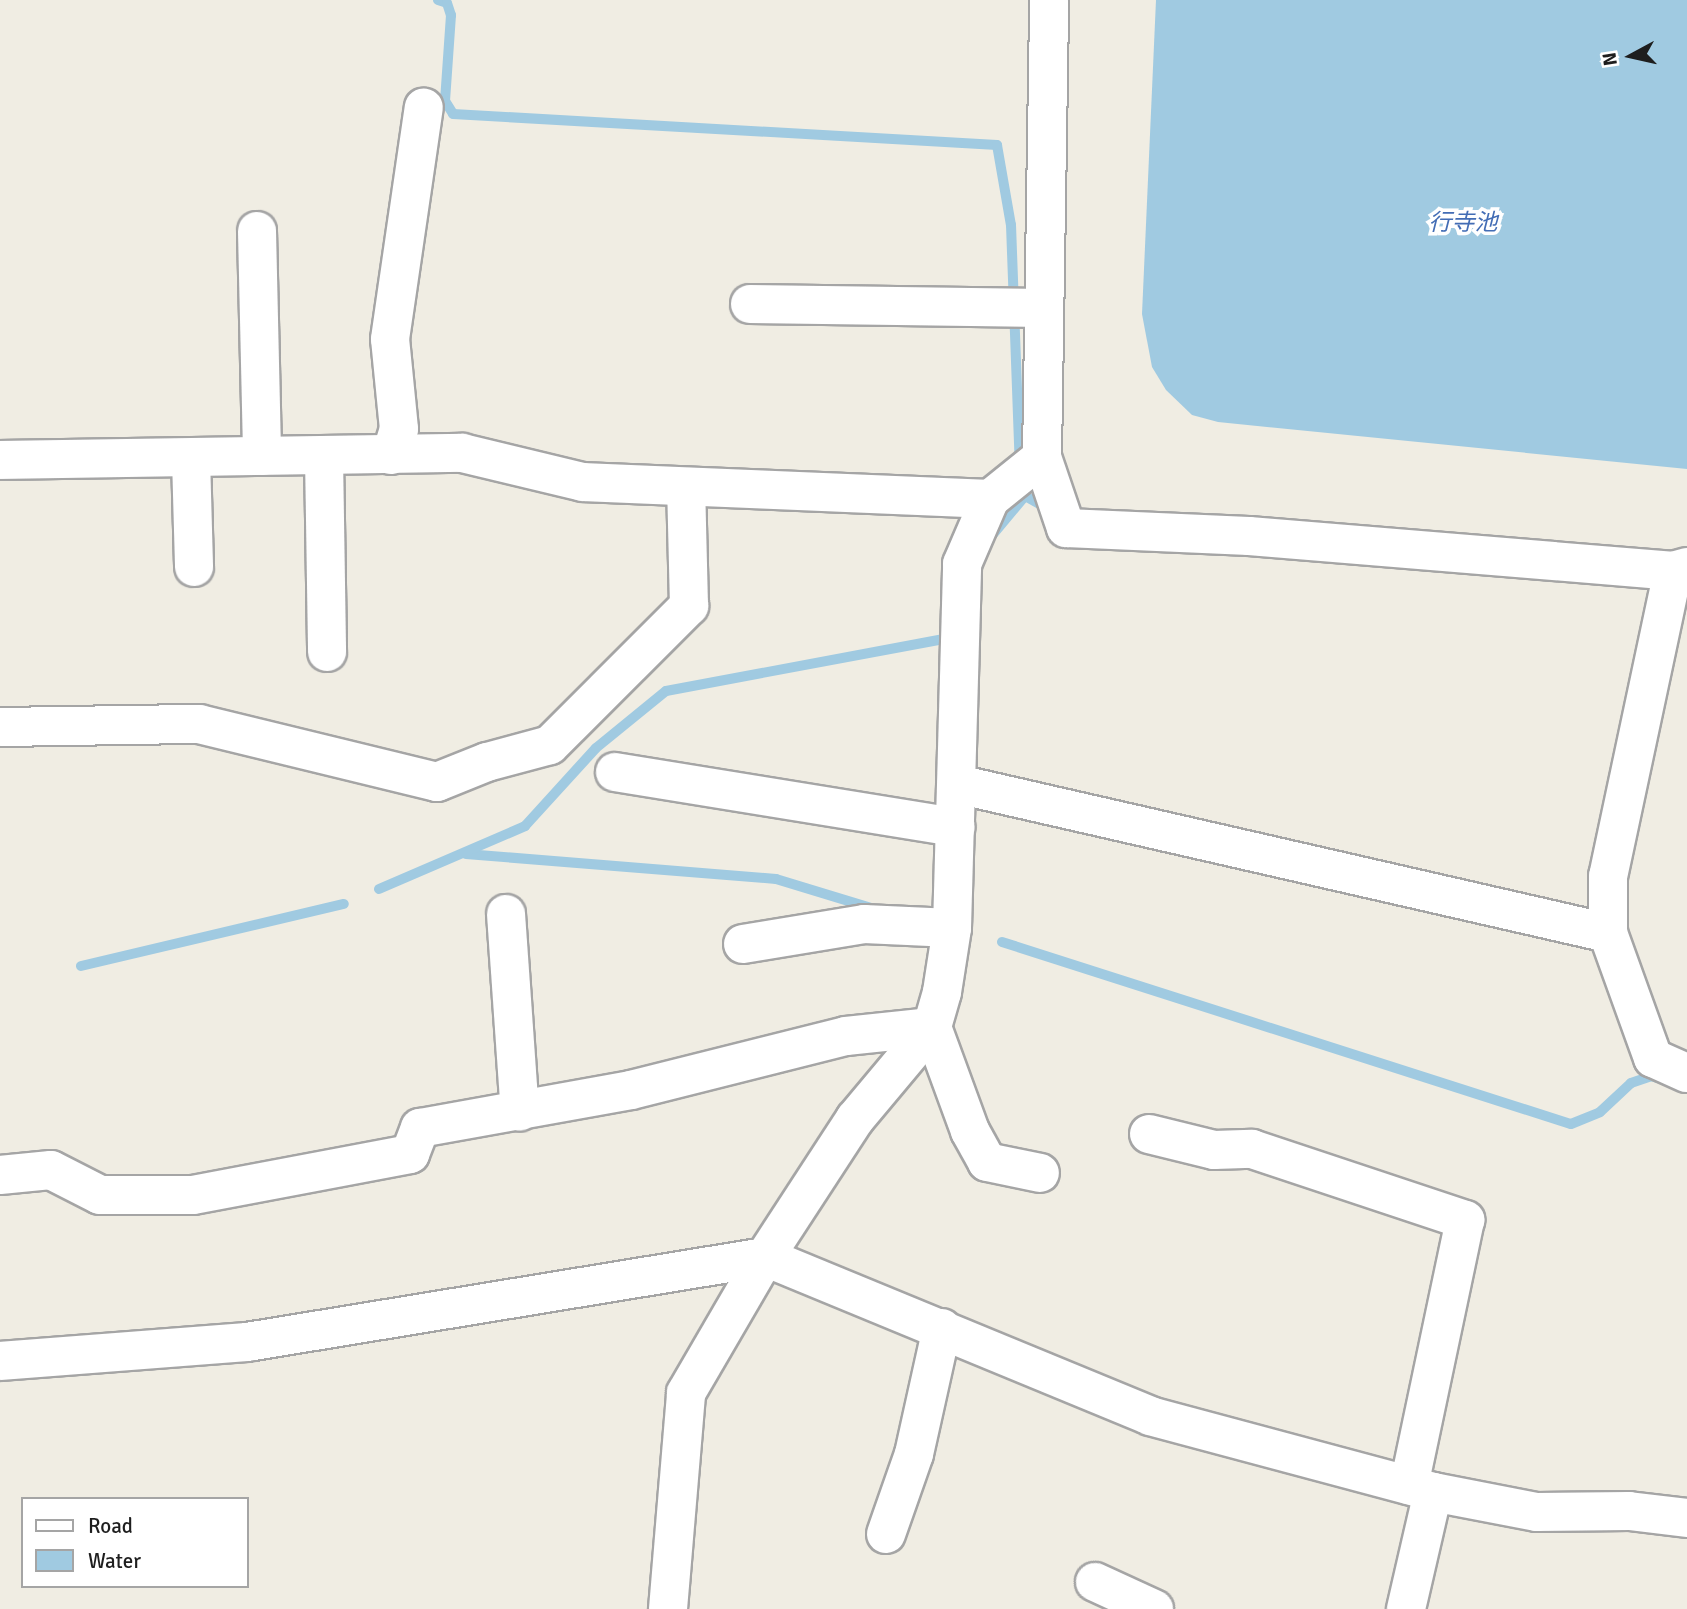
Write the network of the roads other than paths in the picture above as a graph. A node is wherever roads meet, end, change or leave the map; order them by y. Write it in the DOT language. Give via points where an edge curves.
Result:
graph roads {
  1 [pos="1049,0"];
  2 [pos="424,107"];
  3 [pos="257,232"];
  4 [pos="750,304"];
  5 [pos="1026,308"];
  6 [pos="391,455"];
  7 [pos="262,456"];
  8 [pos="324,456"];
  9 [pos="191,458"];
  10 [pos="0,460"];
  11 [pos="1019,475"];
  12 [pos="686,487"];
  13 [pos="194,567"];
  14 [pos="1682,570"];
  15 [pos="327,652"];
  16 [pos="0,727"];
  17 [pos="615,772"];
  18 [pos="957,784"];
  19 [pos="956,827"];
  20 [pos="506,914"];
  21 [pos="952,928"];
  22 [pos="1608,933"];
  23 [pos="743,944"];
  24 [pos="932,1027"];
  25 [pos="1687,1073"];
  26 [pos="520,1112"];
  27 [pos="1149,1134"];
  28 [pos="1040,1173"];
  29 [pos="0,1175"];
  30 [pos="765,1257"];
  31 [pos="942,1328"];
  32 [pos="0,1361"];
  33 [pos="1421,1489"];
  34 [pos="1687,1518"];
  35 [pos="886,1534"];
  36 [pos="1095,1582"];
  37 [pos="668,1609"];
  38 [pos="1154,1609"];
  39 [pos="1406,1609"];
  1 -- 5 [label="street"];
  2 -- 6 [label="street" via="390,339 399,429"];
  3 -- 7 [label="street"];
  4 -- 5 [label="street"];
  5 -- 11 [label="street"];
  6 -- 8 [label="street"];
  6 -- 12 [label="street" via="462,453 583,482"];
  7 -- 8 [label="street"];
  7 -- 9 [label="street"];
  8 -- 15 [label="street"];
  9 -- 10 [label="street"];
  9 -- 13 [label="street"];
  11 -- 12 [label="street"];
  11 -- 14 [label="street" via="1066,528 1249,536"];
  11 -- 18 [label="street" via="962,564"];
  12 -- 16 [label="street" via="689,606 550,745 437,782 199,724"];
  14 -- 22 [label="street" via="1608,876"];
  17 -- 19 [label="street"];
  18 -- 19 [label="street"];
  18 -- 22 [label="street"];
  19 -- 21 [label="street"];
  20 -- 26 [label="street"];
  21 -- 23 [label="street" via="864,924"];
  21 -- 24 [label="street"];
  22 -- 25 [label="street" via="1653,1058"];
  24 -- 26 [label="street" via="846,1036"];
  24 -- 28 [label="street" via="986,1162"];
  24 -- 30 [label="street" via="855,1119"];
  26 -- 29 [label="street" via="420,1128 410,1154 193,1195 100,1195 51,1170"];
  27 -- 33 [label="street" via="1214,1150 1252,1149 1465,1220"];
  30 -- 31 [label="street"];
  30 -- 32 [label="street" via="247,1342"];
  30 -- 37 [label="street" via="686,1393"];
  31 -- 33 [label="street" via="1150,1416"];
  31 -- 35 [label="street" via="914,1454"];
  33 -- 34 [label="street" via="1537,1512 1629,1511"];
  33 -- 39 [label="street"];
  36 -- 38 [label="street"];
}
